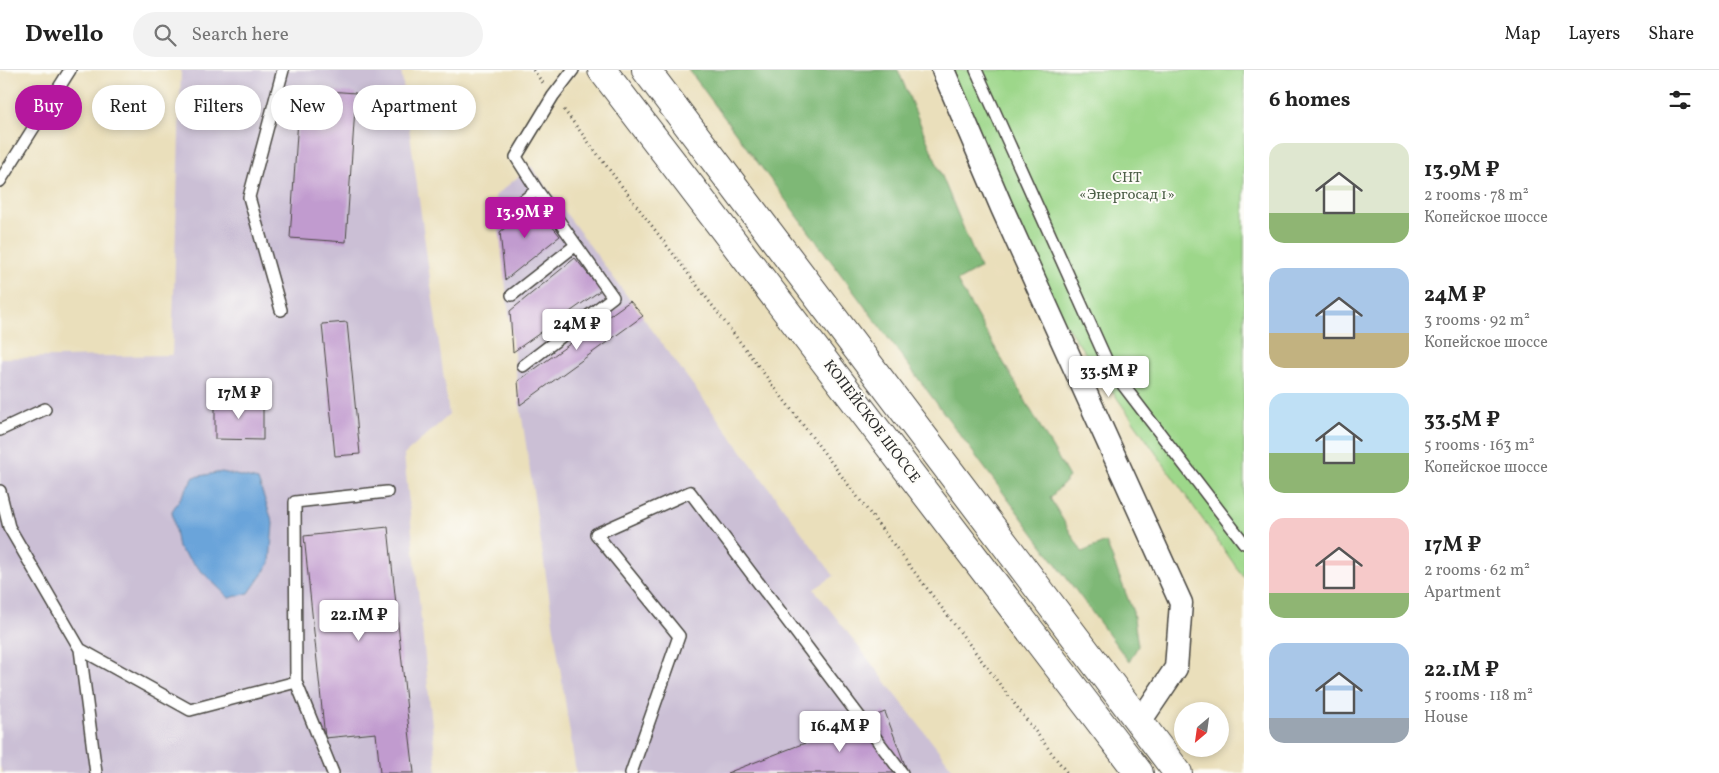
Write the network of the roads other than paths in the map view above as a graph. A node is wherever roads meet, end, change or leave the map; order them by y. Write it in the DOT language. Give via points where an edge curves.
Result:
graph roads {
  1 [pos="70,70"];
  2 [pos="283,70"];
  3 [pos="573,70"];
  4 [pos="602,70"];
  5 [pos="646,70"];
  6 [pos="943,70"];
  7 [pos="976,70"];
  8 [pos="0,181"];
  9 [pos="537,190"];
  10 [pos="505,215"];
  11 [pos="576,245"];
  12 [pos="512,295"];
  13 [pos="281,310"];
  14 [pos="523,366"];
  15 [pos="45,409"];
  16 [pos="0,430"];
  17 [pos="0,491"];
  18 [pos="387,492"];
  19 [pos="1244,543"];
  20 [pos="80,649"];
  21 [pos="296,682"];
  22 [pos="1139,723"];
  23 [pos="96,773"];
  24 [pos="333,773"];
  25 [pos="631,773"];
  26 [pos="902,773"];
  27 [pos="1139,773"];
  28 [pos="1178,773"];
  1 -- 8 [label="lane"];
  2 -- 13 [label="lane" via="249,197"];
  3 -- 9 [label="lane" via="516,157"];
  4 -- 27 [label="main road, КОПЕЙСКОЕ ШОССЕ"];
  5 -- 22 [label="main road"];
  6 -- 22 [label="street" via="1181,603 1176,668"];
  7 -- 19 [label="lane" via="1110,368"];
  9 -- 10 [label="lane"];
  9 -- 11 [label="lane"];
  11 -- 12 [label="lane"];
  11 -- 14 [label="lane" via="613,296"];
  15 -- 16 [label="lane"];
  17 -- 20 [label="lane" via="9,527"];
  18 -- 21 [label="lane" via="295,502"];
  20 -- 21 [label="lane" via="190,710"];
  20 -- 23 [label="lane"];
  21 -- 24 [label="lane"];
  22 -- 28 [label="main road"];
  25 -- 26 [label="lane" via="680,636 596,534 690,492"];
}
